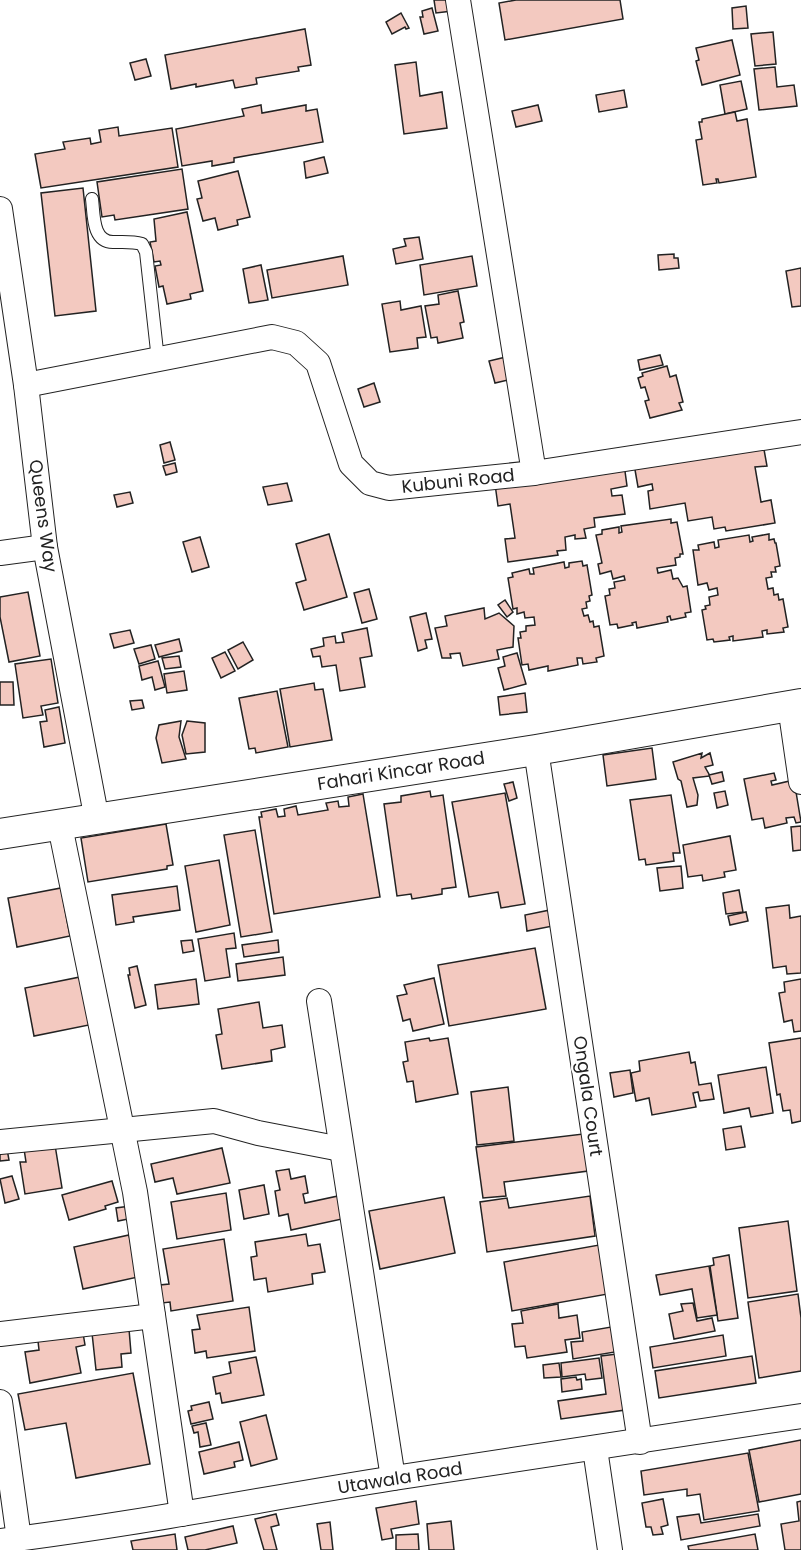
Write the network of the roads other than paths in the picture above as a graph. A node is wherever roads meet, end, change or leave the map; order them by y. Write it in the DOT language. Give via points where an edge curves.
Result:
graph roads {
  1 [pos="458,0"];
  2 [pos="92,199"];
  3 [pos="0,209"];
  4 [pos="158,360"];
  5 [pos="26,385"];
  6 [pos="801,432"];
  7 [pos="534,473"];
  8 [pos="45,547"];
  9 [pos="0,553"];
  10 [pos="796,705"];
  11 [pos="536,750"];
  12 [pos="801,782"];
  13 [pos="97,820"];
  14 [pos="60,826"];
  15 [pos="0,834"];
  16 [pos="319,1001"];
  17 [pos="122,1131"];
  18 [pos="0,1142"];
  19 [pos="341,1149"];
  20 [pos="153,1316"];
  21 [pos="0,1334"];
  22 [pos="0,1402"];
  23 [pos="801,1416"];
  24 [pos="640,1442"];
  25 [pos="595,1449"];
  26 [pos="393,1478"];
  27 [pos="182,1514"];
  28 [pos="9,1540"];
  29 [pos="58,1543"];
  30 [pos="610,1550"];
  1 -- 7 [label="street"];
  2 -- 4 [label="lane" via="100,238 142,244 146,252"];
  3 -- 5 [label="street, Queens Way"];
  4 -- 5 [label="street, Kubuni Road"];
  4 -- 7 [label="street, Kubuni Road" via="272,338 296,343 318,363 351,464 370,483 389,488"];
  5 -- 8 [label="street, Queens Way"];
  6 -- 7 [label="street, Kubuni Road"];
  8 -- 9 [label="street"];
  8 -- 13 [label="street, Queens Way"];
  10 -- 11 [label="street, Fahari Kincar Road"];
  10 -- 12 [label="street"];
  11 -- 13 [label="street, Fahari Kincar Road"];
  11 -- 24 [label="street, Ongala Court"];
  13 -- 14 [label="street, Fahari Kincar Road"];
  14 -- 15 [label="street, Fahari Kincar Road"];
  14 -- 17 [label="street"];
  16 -- 19 [label="street"];
  17 -- 18 [label="street"];
  17 -- 19 [label="street" via="214,1121"];
  17 -- 20 [label="street"];
  19 -- 26 [label="street"];
  20 -- 21 [label="street"];
  20 -- 27 [label="street"];
  22 -- 28 [label="street"];
  23 -- 24 [label="street, Utawala Road"];
  24 -- 25 [label="street, Utawala Road"];
  25 -- 26 [label="street, Utawala Road"];
  25 -- 30 [label="street"];
  26 -- 27 [label="street, Utawala Road"];
  27 -- 29 [label="street, Utawala Road"];
  28 -- 29 [label="street, Utawala Road"];
}
